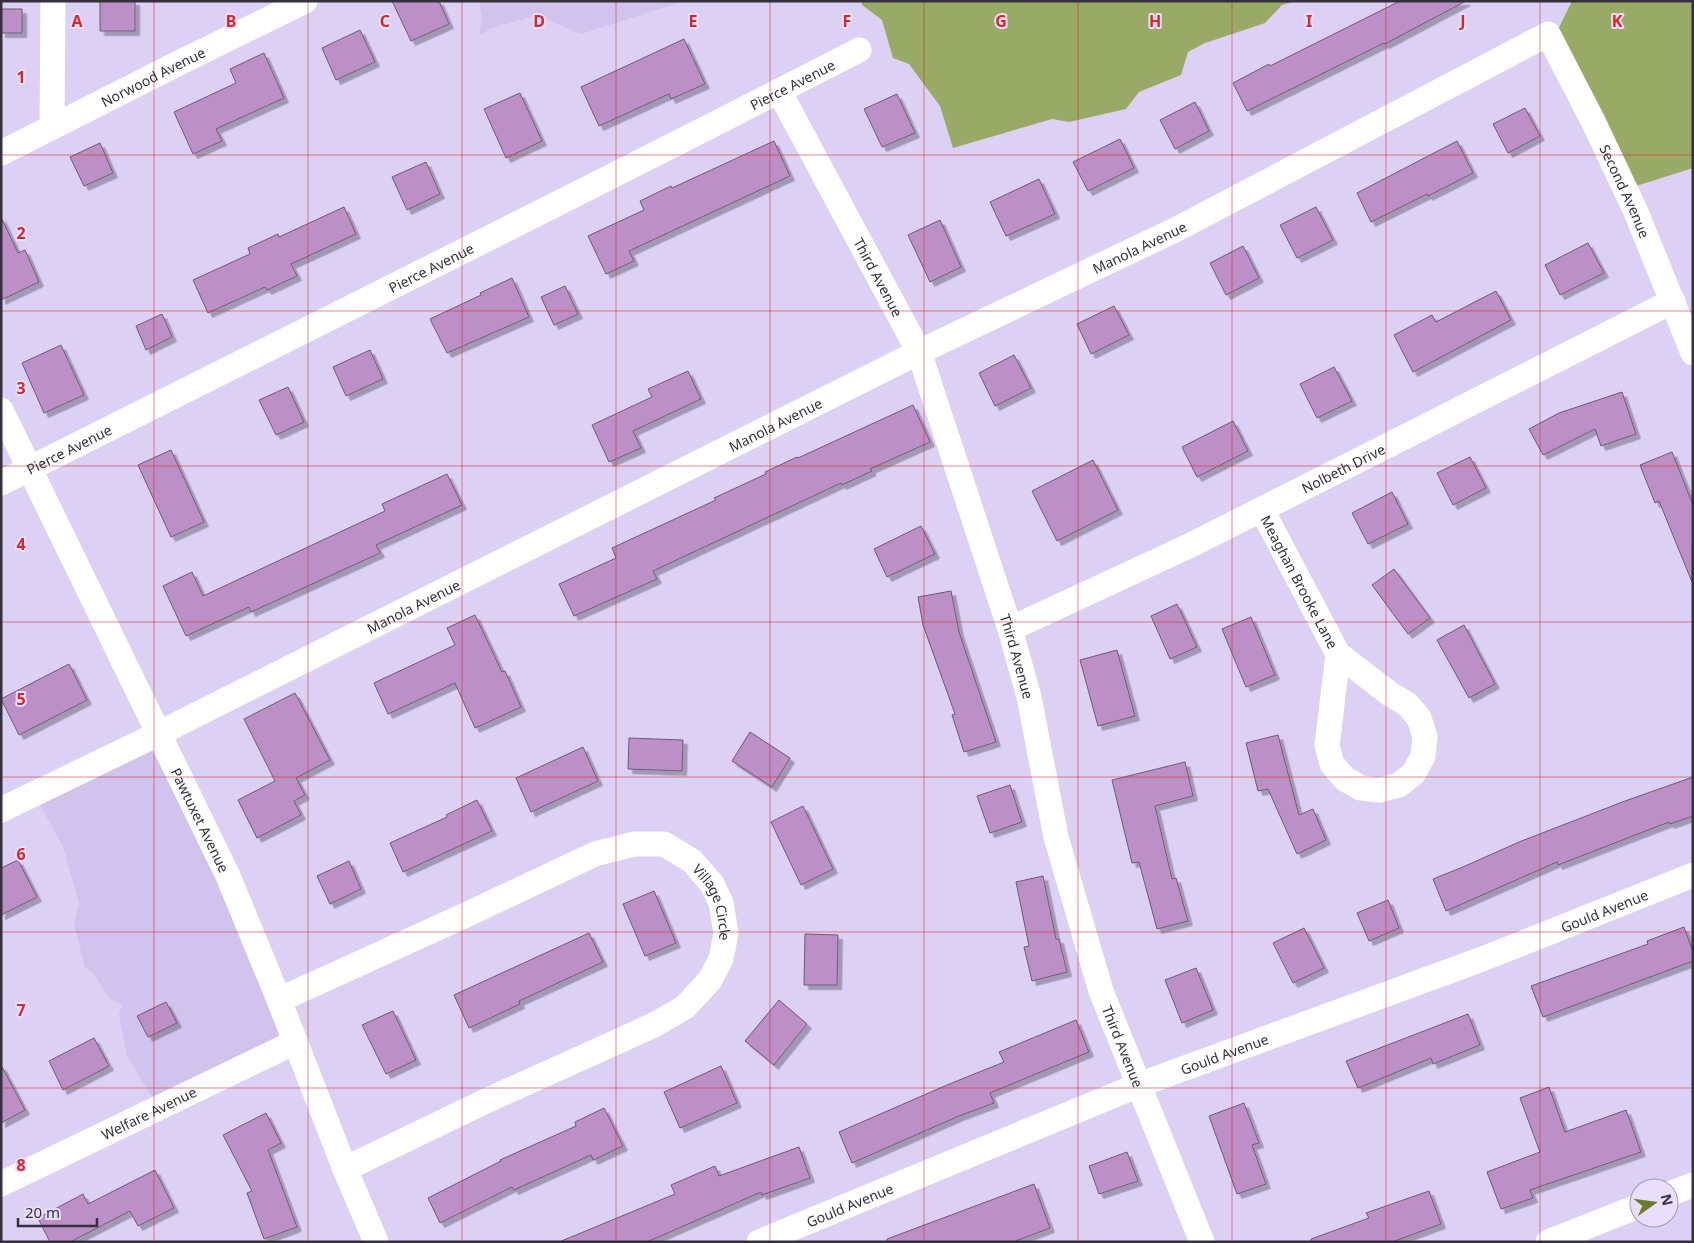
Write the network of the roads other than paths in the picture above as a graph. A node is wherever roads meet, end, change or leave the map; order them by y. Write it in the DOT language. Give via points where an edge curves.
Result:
graph roads {
  1 [pos="53,1"];
  2 [pos="305,1"];
  3 [pos="1548,34"];
  4 [pos="859,50"];
  5 [pos="779,91"];
  6 [pos="52,127"];
  7 [pos="1,153"];
  8 [pos="1672,301"];
  9 [pos="918,352"];
  10 [pos="1693,353"];
  11 [pos="1,410"];
  12 [pos="30,468"];
  13 [pos="1,483"];
  14 [pos="1262,510"];
  15 [pos="1010,629"];
  16 [pos="1338,654"];
  17 [pos="160,733"];
  18 [pos="1,810"];
  19 [pos="1693,875"];
  20 [pos="279,1000"];
  21 [pos="295,1042"];
  22 [pos="1139,1085"];
  23 [pos="345,1169"];
  24 [pos="1,1184"];
  25 [pos="1693,1185"];
  26 [pos="1679,1190"];
  27 [pos="1629,1210"];
  28 [pos="376,1242"];
  29 [pos="759,1242"];
  30 [pos="1202,1242"];
  31 [pos="1548,1242"];
  1 -- 6 [label="street"];
  2 -- 6 [label="street, Norwood Avenue"];
  3 -- 8 [label="street, Second Avenue" via="1636,212"];
  3 -- 9 [label="street, Manola Avenue" via="1177,229"];
  4 -- 5 [label="street, Pierce Avenue"];
  5 -- 9 [label="street, Third Avenue"];
  5 -- 12 [label="street, Pierce Avenue"];
  6 -- 7 [label="street, Norwood Avenue"];
  8 -- 10 [label="street, Second Avenue"];
  8 -- 14 [label="street, Nolbeth Drive"];
  9 -- 15 [label="street, Third Avenue"];
  9 -- 17 [label="street, Manola Avenue"];
  11 -- 12 [label="street, Pawtuxet Avenue"];
  12 -- 13 [label="street, Pierce Avenue"];
  12 -- 17 [label="street, Pawtuxet Avenue"];
  14 -- 15 [label="street, Nolbeth Drive"];
  14 -- 16 [label="street, Meaghan Brooke Lane"];
  15 -- 22 [label="street, Third Avenue" via="1029,697 1056,838 1101,991"];
  16 -- 16 [label="street, Meaghan Brooke Lane" via="1327,746 1332,764 1345,779 1361,788 1380,790 1399,785 1414,773 1423,756 1425,737 1420,718 1407,704"];
  17 -- 18 [label="street, Manola Avenue"];
  17 -- 20 [label="street, Pawtuxet Avenue" via="228,876"];
  19 -- 22 [label="street, Gould Avenue" via="1485,958"];
  20 -- 21 [label="street, Pawtuxet Avenue"];
  20 -- 23 [label="street, Village Circle" via="595,854 634,844 664,844 692,861 712,884 722,903 726,933 721,960 710,980 685,1007 654,1025"];
  21 -- 23 [label="street, Pawtuxet Avenue"];
  21 -- 24 [label="street, Welfare Avenue"];
  22 -- 29 [label="street, Gould Avenue"];
  22 -- 30 [label="street, Third Avenue"];
  23 -- 28 [label="street, Pawtuxet Avenue"];
  25 -- 26 [label="street"];
  27 -- 31 [label="street"];
}
